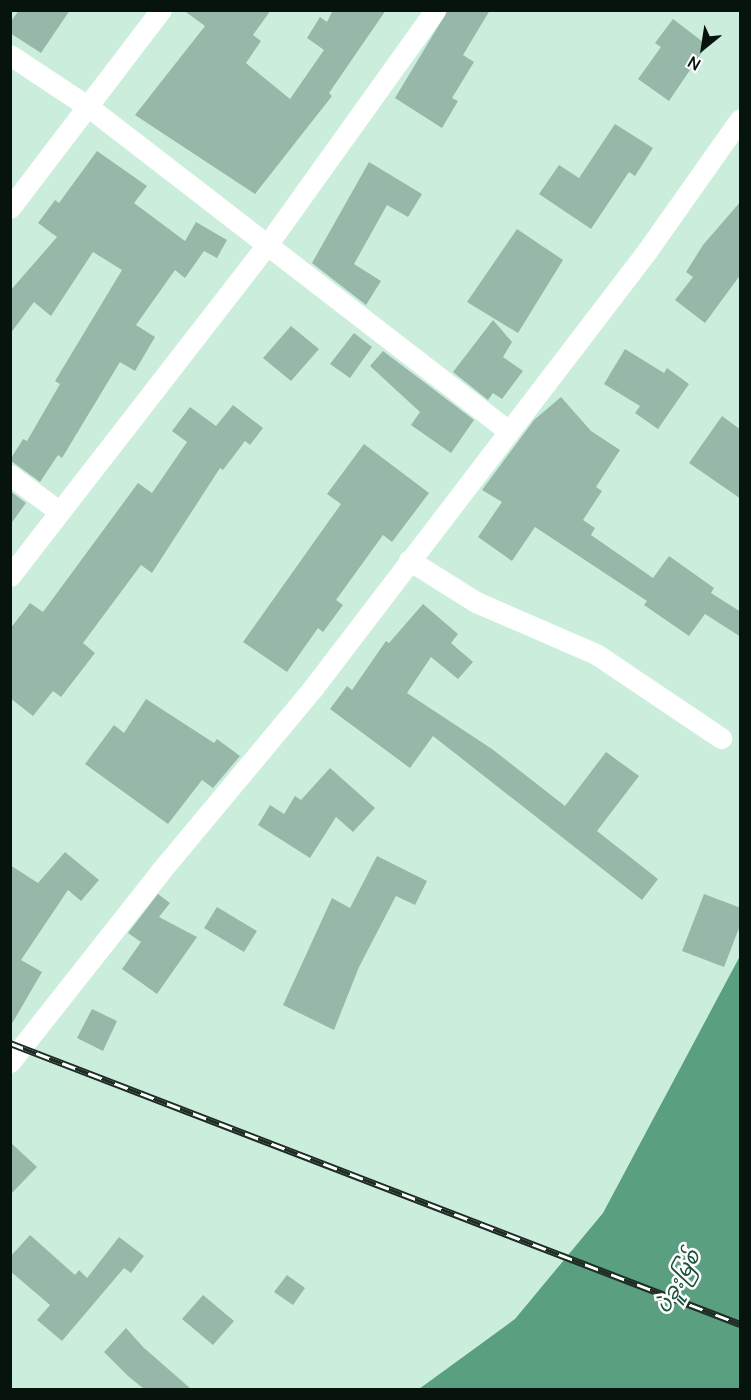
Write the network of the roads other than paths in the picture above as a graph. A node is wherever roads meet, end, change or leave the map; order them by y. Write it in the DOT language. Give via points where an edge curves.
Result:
graph roads {
  1 [pos="160,10"];
  2 [pos="435,10"];
  3 [pos="10,55"];
  4 [pos="90,108"];
  5 [pos="741,119"];
  6 [pos="10,208"];
  7 [pos="267,245"];
  8 [pos="507,430"];
  9 [pos="10,475"];
  10 [pos="60,512"];
  11 [pos="409,560"];
  12 [pos="10,576"];
  13 [pos="721,738"];
  14 [pos="10,1062"];
  1 -- 4 [label="street"];
  2 -- 7 [label="street"];
  3 -- 4 [label="street"];
  4 -- 6 [label="street"];
  4 -- 7 [label="street"];
  5 -- 8 [label="street" via="647,251"];
  7 -- 8 [label="street"];
  7 -- 10 [label="street"];
  8 -- 11 [label="street"];
  9 -- 10 [label="street"];
  10 -- 12 [label="street"];
  11 -- 13 [label="street" via="476,602 596,654"];
  11 -- 14 [label="street" via="313,688 159,873"];
}
